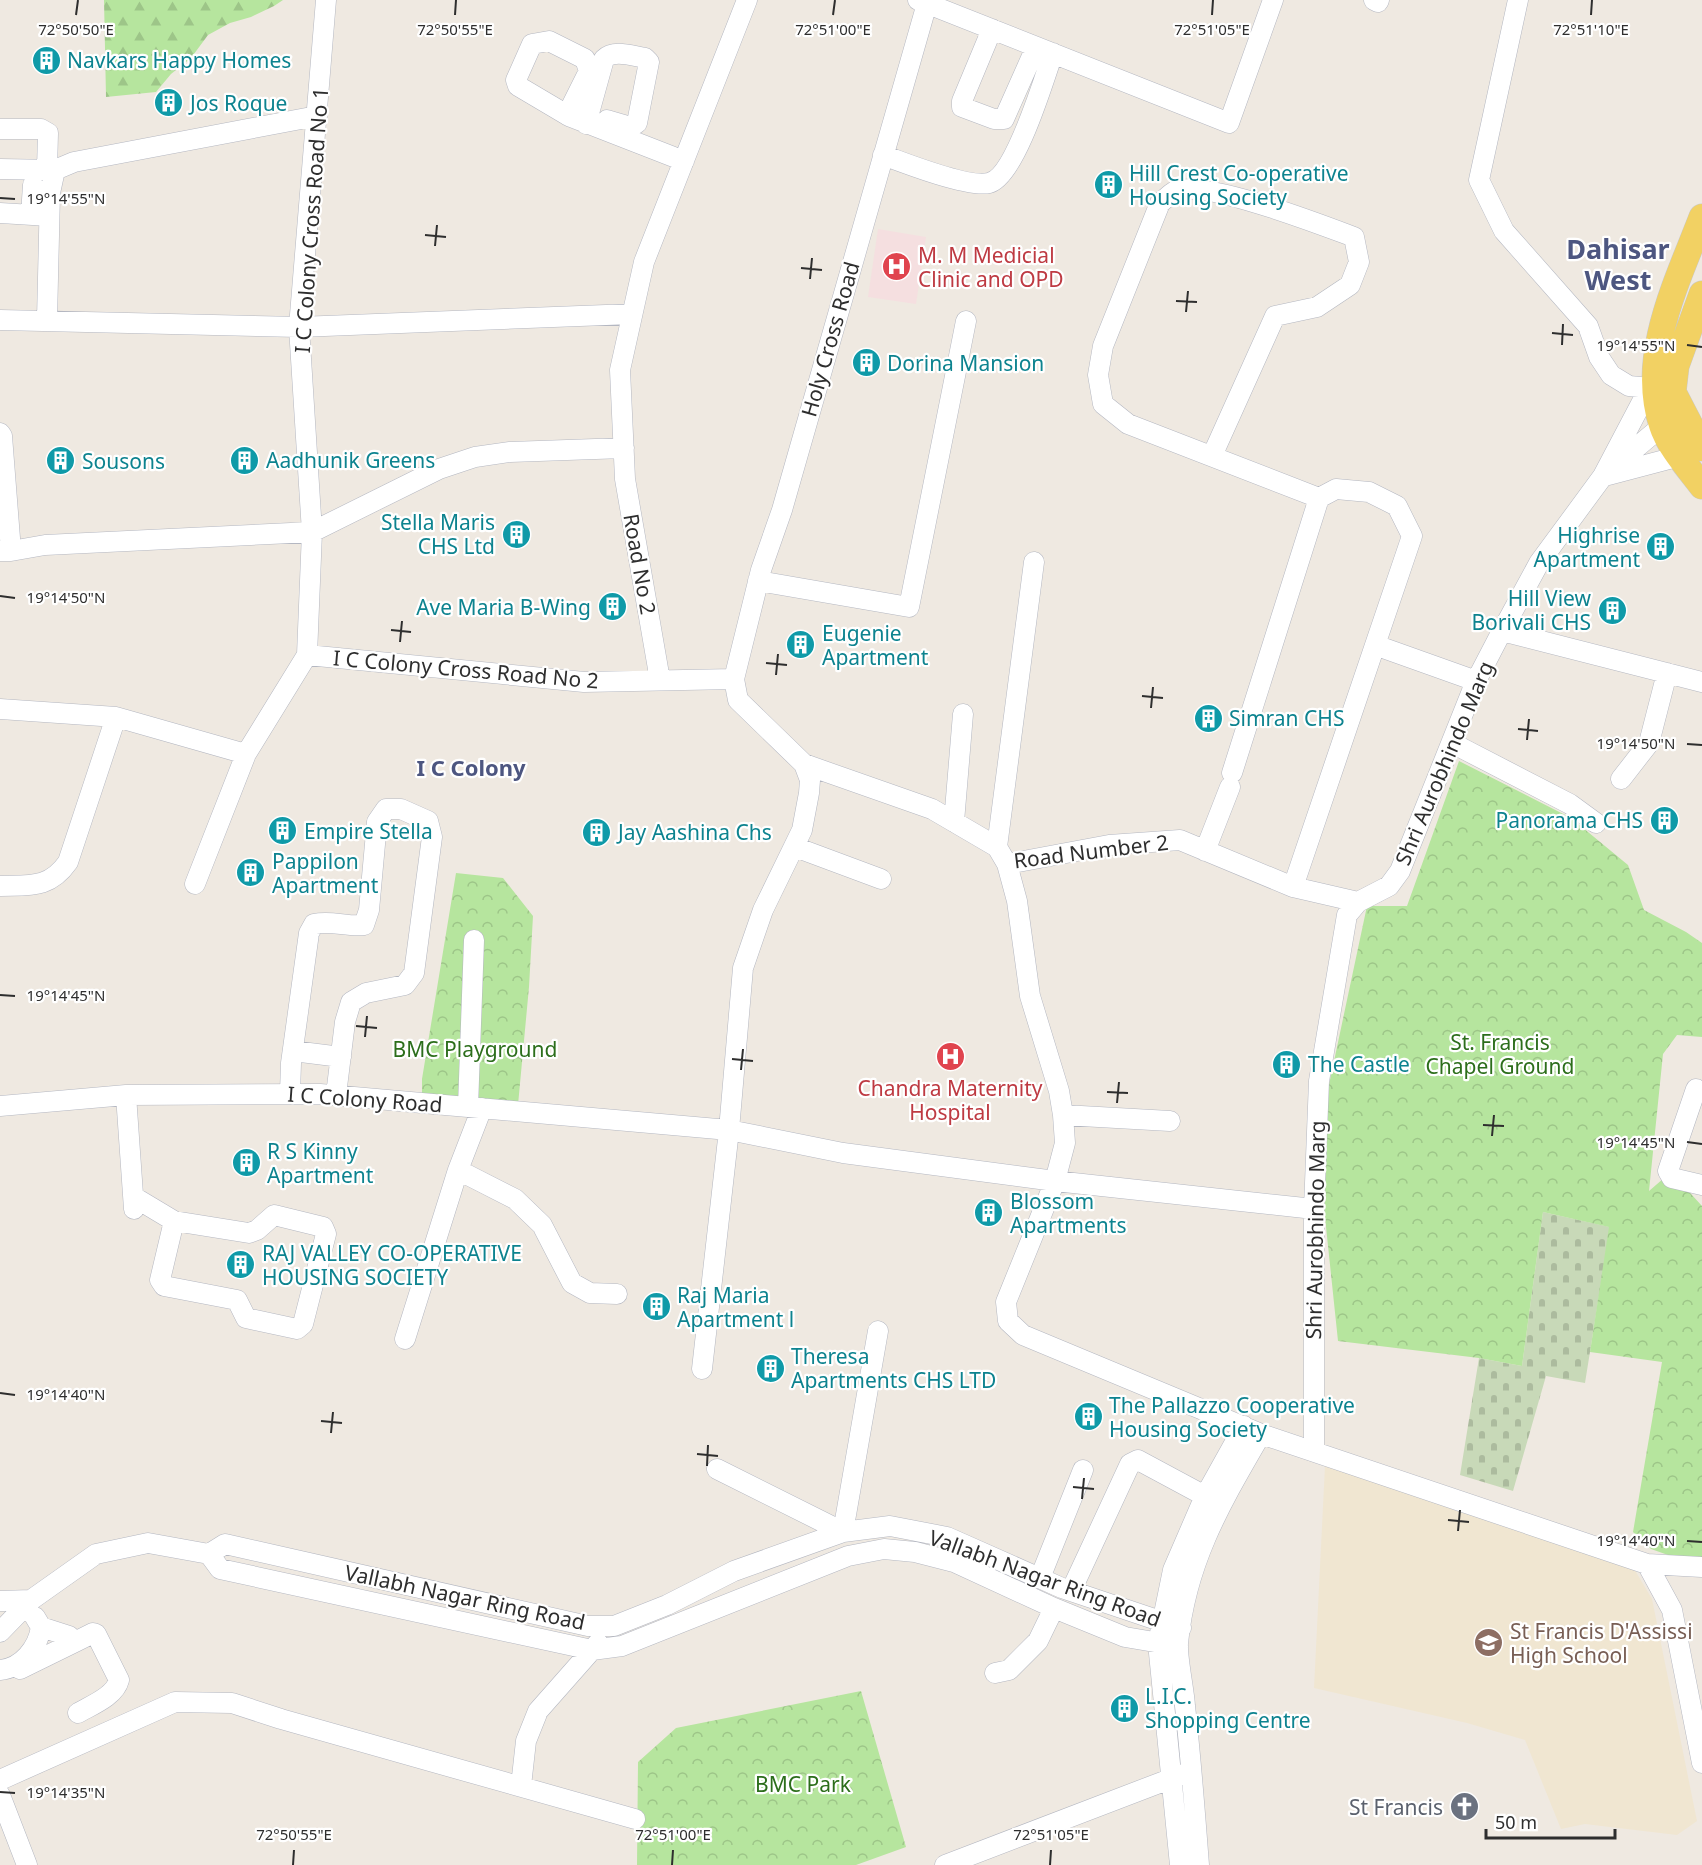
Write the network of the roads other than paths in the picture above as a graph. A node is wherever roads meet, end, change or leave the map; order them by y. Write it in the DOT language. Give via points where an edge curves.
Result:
graph roads {
  1 [pos="326,0"];
  2 [pos="747,0"];
  3 [pos="1273,0"];
  4 [pos="1374,0"];
  5 [pos="1379,0"];
  6 [pos="1518,0"];
  7 [pos="924,1"];
  8 [pos="992,29"];
  9 [pos="1044,50"];
  10 [pos="567,115"];
  11 [pos="317,116"];
  12 [pos="0,129"];
  13 [pos="883,155"];
  14 [pos="684,160"];
  15 [pos="0,169"];
  16 [pos="51,170"];
  17 [pos="33,185"];
  18 [pos="0,213"];
  19 [pos="40,215"];
  20 [pos="1702,217"];
  21 [pos="1702,294"];
  22 [pos="632,314"];
  23 [pos="0,320"];
  24 [pos="47,320"];
  25 [pos="966,321"];
  26 [pos="299,327"];
  27 [pos="1676,366"];
  28 [pos="1651,385"];
  29 [pos="1673,419"];
  30 [pos="0,433"];
  31 [pos="624,448"];
  32 [pos="1694,450"];
  33 [pos="1212,456"];
  34 [pos="1603,476"];
  35 [pos="1702,486"];
  36 [pos="1319,498"];
  37 [pos="312,532"];
  38 [pos="5,551"];
  39 [pos="1034,562"];
  40 [pos="758,581"];
  41 [pos="1502,631"];
  42 [pos="1375,645"];
  43 [pos="307,655"];
  44 [pos="1667,673"];
  45 [pos="734,679"];
  46 [pos="660,680"];
  47 [pos="1476,681"];
  48 [pos="1702,682"];
  49 [pos="0,709"];
  50 [pos="963,714"];
  51 [pos="116,717"];
  52 [pos="1452,742"];
  53 [pos="246,753"];
  54 [pos="804,764"];
  55 [pos="1621,779"];
  56 [pos="954,822"];
  57 [pos="1596,823"];
  58 [pos="795,847"];
  59 [pos="997,847"];
  60 [pos="1205,851"];
  61 [pos="1007,864"];
  62 [pos="881,879"];
  63 [pos="195,884"];
  64 [pos="0,886"];
  65 [pos="1293,887"];
  66 [pos="1358,903"];
  67 [pos="474,940"];
  68 [pos="292,1051"];
  69 [pos="341,1057"];
  70 [pos="1696,1089"];
  71 [pos="290,1093"];
  72 [pos="126,1095"];
  73 [pos="336,1095"];
  74 [pos="0,1106"];
  75 [pos="475,1107"];
  76 [pos="1064,1115"];
  77 [pos="1170,1120"];
  78 [pos="729,1130"];
  79 [pos="458,1170"];
  80 [pos="1055,1181"];
  81 [pos="1702,1185"];
  82 [pos="1314,1209"];
  83 [pos="174,1221"];
  84 [pos="617,1294"];
  85 [pos="878,1331"];
  86 [pos="405,1339"];
  87 [pos="702,1369"];
  88 [pos="1252,1430"];
  89 [pos="1314,1451"];
  90 [pos="717,1469"];
  91 [pos="1083,1470"];
  92 [pos="1205,1496"];
  93 [pos="843,1532"];
  94 [pos="209,1554"];
  95 [pos="1647,1564"];
  96 [pos="1702,1567"];
  97 [pos="1034,1575"];
  98 [pos="1018,1591"];
  99 [pos="1071,1591"];
  100 [pos="0,1601"];
  101 [pos="29,1602"];
  102 [pos="1054,1608"];
  103 [pos="1161,1621"];
  104 [pos="614,1626"];
  105 [pos="41,1627"];
  106 [pos="0,1632"];
  107 [pos="1179,1637"];
  108 [pos="75,1642"];
  109 [pos="1158,1643"];
  110 [pos="592,1650"];
  111 [pos="995,1673"];
  112 [pos="4,1675"];
  113 [pos="78,1713"];
  114 [pos="1702,1763"];
  115 [pos="1192,1772"];
  116 [pos="1172,1777"];
  117 [pos="0,1780"];
  118 [pos="521,1786"];
  119 [pos="0,1796"];
  120 [pos="635,1820"];
  121 [pos="27,1865"];
  122 [pos="945,1865"];
  123 [pos="1180,1865"];
  124 [pos="1199,1865"];
  1 -- 11 [label="street, I C Colony Cross Road No 1"];
  2 -- 14 [label="street, Road No 2"];
  3 -- 9 [label="street" via="1229,123"];
  4 -- 5 [label="street"];
  6 -- 28 [label="street" via="1479,180 1504,231 1588,326 1599,357 1611,375 1629,386"];
  7 -- 8 [label="street"];
  7 -- 13 [label="street, Holy Cross Road"];
  8 -- 9 [label="street"];
  8 -- 9 [label="street" via="962,107 1004,119"];
  9 -- 13 [label="street" via="1019,146 1005,171 991,183 975,184"];
  10 -- 14 [label="street" via="588,119"];
  11 -- 16 [label="street" via="74,162"];
  11 -- 26 [label="street, I C Colony Cross Road No 1"];
  12 -- 16 [label="street" via="41,129 48,133"];
  13 -- 40 [label="street, Holy Cross Road" via="782,510"];
  14 -- 22 [label="street, Road No 2" via="644,261"];
  15 -- 16 [label="street"];
  16 -- 19 [label="street" via="50,193"];
  17 -- 19 [label="street"];
  18 -- 19 [label="street"];
  19 -- 24 [label="street"];
  20 -- 28 [label="main road" via="1665,314"];
  21 -- 27 [label="main road"];
  22 -- 26 [label="street"];
  22 -- 31 [label="street, Road No 2" via="620,370"];
  23 -- 24 [label="street"];
  24 -- 26 [label="street"];
  25 -- 40 [label="street" via="909,607"];
  26 -- 37 [label="street, I C Colony Cross Road No 1"];
  27 -- 28 [label="street, Shri Aurobhindo Marg"];
  27 -- 29 [label="main road"];
  28 -- 29 [label="main road"];
  28 -- 34 [label="street, Shri Aurobhindo Marg"];
  29 -- 32 [label="main road"];
  29 -- 34 [label="street, Shri Aurobhindo Marg"];
  30 -- 38 [label="street"];
  31 -- 37 [label="street" via="475,457 440,469"];
  31 -- 46 [label="street, Road No 2" via="625,478"];
  32 -- 34 [label="street"];
  32 -- 35 [label="main road"];
  33 -- 33 [label="street" via="1128,423 1103,404 1098,375 1103,346 1160,203 1175,191 1207,190 1354,237 1359,261 1350,285 1317,307 1275,316"];
  33 -- 36 [label="street"];
  34 -- 41 [label="street, Shri Aurobhindo Marg" via="1539,563"];
  36 -- 42 [label="street" via="1336,489 1370,492 1397,506 1412,536"];
  36 -- 60 [label="street"];
  37 -- 38 [label="street" via="45,545"];
  37 -- 43 [label="street, I C Colony Cross Road No 1"];
  39 -- 59 [label="street"];
  40 -- 45 [label="street, Holy Cross Road"];
  41 -- 44 [label="street"];
  41 -- 47 [label="street, Shri Aurobhindo Marg"];
  42 -- 47 [label="street"];
  42 -- 65 [label="street"];
  43 -- 46 [label="street, I C Colony Cross Road No 2" via="584,682"];
  43 -- 53 [label="street"];
  44 -- 48 [label="street"];
  44 -- 55 [label="street" via="1650,744"];
  45 -- 46 [label="street, I C Colony Cross Road No 2"];
  45 -- 54 [label="street" via="736,694 744,706"];
  47 -- 52 [label="street, Shri Aurobhindo Marg"];
  49 -- 51 [label="street"];
  50 -- 56 [label="street"];
  51 -- 53 [label="street"];
  51 -- 64 [label="street" via="68,862 58,876 39,885"];
  52 -- 57 [label="street" via="1570,804"];
  52 -- 66 [label="street, Shri Aurobhindo Marg" via="1400,871 1389,886"];
  53 -- 63 [label="street"];
  54 -- 56 [label="street, Road Number 2" via="932,809"];
  54 -- 58 [label="street" via="810,780 809,793"];
  56 -- 59 [label="street, Road Number 2"];
  58 -- 62 [label="street"];
  58 -- 78 [label="street" via="763,910 743,968"];
  59 -- 61 [label="street, Road Number 2"];
  60 -- 61 [label="street, Road Number 2" via="1180,840 1109,845"];
  60 -- 65 [label="street, Road Number 2"];
  61 -- 76 [label="street" via="1017,901 1030,996"];
  65 -- 66 [label="street, Road Number 2"];
  66 -- 82 [label="street, Shri Aurobhindo Marg" via="1343,927 1319,1081"];
  67 -- 75 [label="street"];
  68 -- 69 [label="street"];
  68 -- 69 [label="street" via="309,933 314,924 326,921 364,925 369,910 377,822 386,809 401,809 428,821 432,837 414,973 405,985 366,993 351,1002"];
  68 -- 71 [label="street"];
  69 -- 73 [label="street"];
  70 -- 81 [label="street" via="1668,1171 1672,1178"];
  71 -- 72 [label="street, I C Colony Road"];
  71 -- 73 [label="street, I C Colony Road"];
  72 -- 74 [label="street, I C Colony Road"];
  72 -- 83 [label="street" via="134,1204"];
  73 -- 75 [label="street, I C Colony Road"];
  75 -- 78 [label="street, I C Colony Road"];
  75 -- 79 [label="street"];
  76 -- 77 [label="street"];
  76 -- 80 [label="street" via="1065,1143"];
  78 -- 80 [label="street, I C Colony Road" via="843,1153"];
  78 -- 87 [label="street"];
  79 -- 84 [label="street" via="515,1199 542,1225 572,1283 590,1293"];
  79 -- 86 [label="street"];
  80 -- 82 [label="street, I C Colony Road"];
  80 -- 88 [label="street" via="1006,1302 1008,1321 1023,1335"];
  82 -- 89 [label="street, Shri Aurobhindo Marg"];
  83 -- 83 [label="street" via="249,1233 274,1215 323,1227 326,1234 303,1324 297,1329 246,1318 237,1300 164,1286 160,1280"];
  85 -- 93 [label="street"];
  88 -- 89 [label="street"];
  88 -- 92 [label="street"];
  88 -- 107 [label="street" via="1200,1547 1185,1595"];
  89 -- 95 [label="street"];
  90 -- 93 [label="street"];
  91 -- 97 [label="street"];
  92 -- 99 [label="street" via="1138,1460 1130,1464"];
  92 -- 103 [label="street" via="1173,1570"];
  93 -- 97 [label="street, Vallabh Nagar Ring Road" via="890,1526 947,1537"];
  93 -- 104 [label="street, Vallabh Nagar Ring Road" via="734,1571"];
  94 -- 101 [label="street, Vallabh Nagar Ring Road" via="148,1543 96,1554"];
  94 -- 104 [label="street, Vallabh Nagar Ring Road" via="225,1544 588,1626"];
  94 -- 110 [label="street" via="220,1569"];
  95 -- 96 [label="street"];
  95 -- 114 [label="street" via="1672,1610"];
  97 -- 98 [label="street"];
  97 -- 99 [label="street, Vallabh Nagar Ring Road"];
  98 -- 102 [label="street"];
  98 -- 110 [label="street" via="954,1562 884,1549 848,1556 622,1646"];
  99 -- 103 [label="street, Vallabh Nagar Ring Road"];
  100 -- 101 [label="street"];
  101 -- 105 [label="street"];
  101 -- 106 [label="street, Vallabh Nagar Ring Road"];
  102 -- 109 [label="street" via="1125,1636"];
  102 -- 111 [label="street" via="1038,1641 1009,1670"];
  103 -- 107 [label="street, Vallabh Nagar Ring Road"];
  103 -- 109 [label="street"];
  104 -- 110 [label="street"];
  105 -- 108 [label="street" via="69,1636"];
  105 -- 112 [label="street" via="32,1651"];
  107 -- 109 [label="street"];
  107 -- 115 [label="street"];
  108 -- 112 [label="street"];
  108 -- 113 [label="street" via="96,1634 119,1680 118,1686 106,1696"];
  109 -- 116 [label="street"];
  110 -- 118 [label="street" via="538,1710 526,1741"];
  115 -- 116 [label="street"];
  115 -- 124 [label="street"];
  116 -- 122 [label="street"];
  116 -- 123 [label="street"];
  117 -- 118 [label="street" via="175,1702 232,1703"];
  118 -- 120 [label="street"];
  119 -- 121 [label="street"];
}
